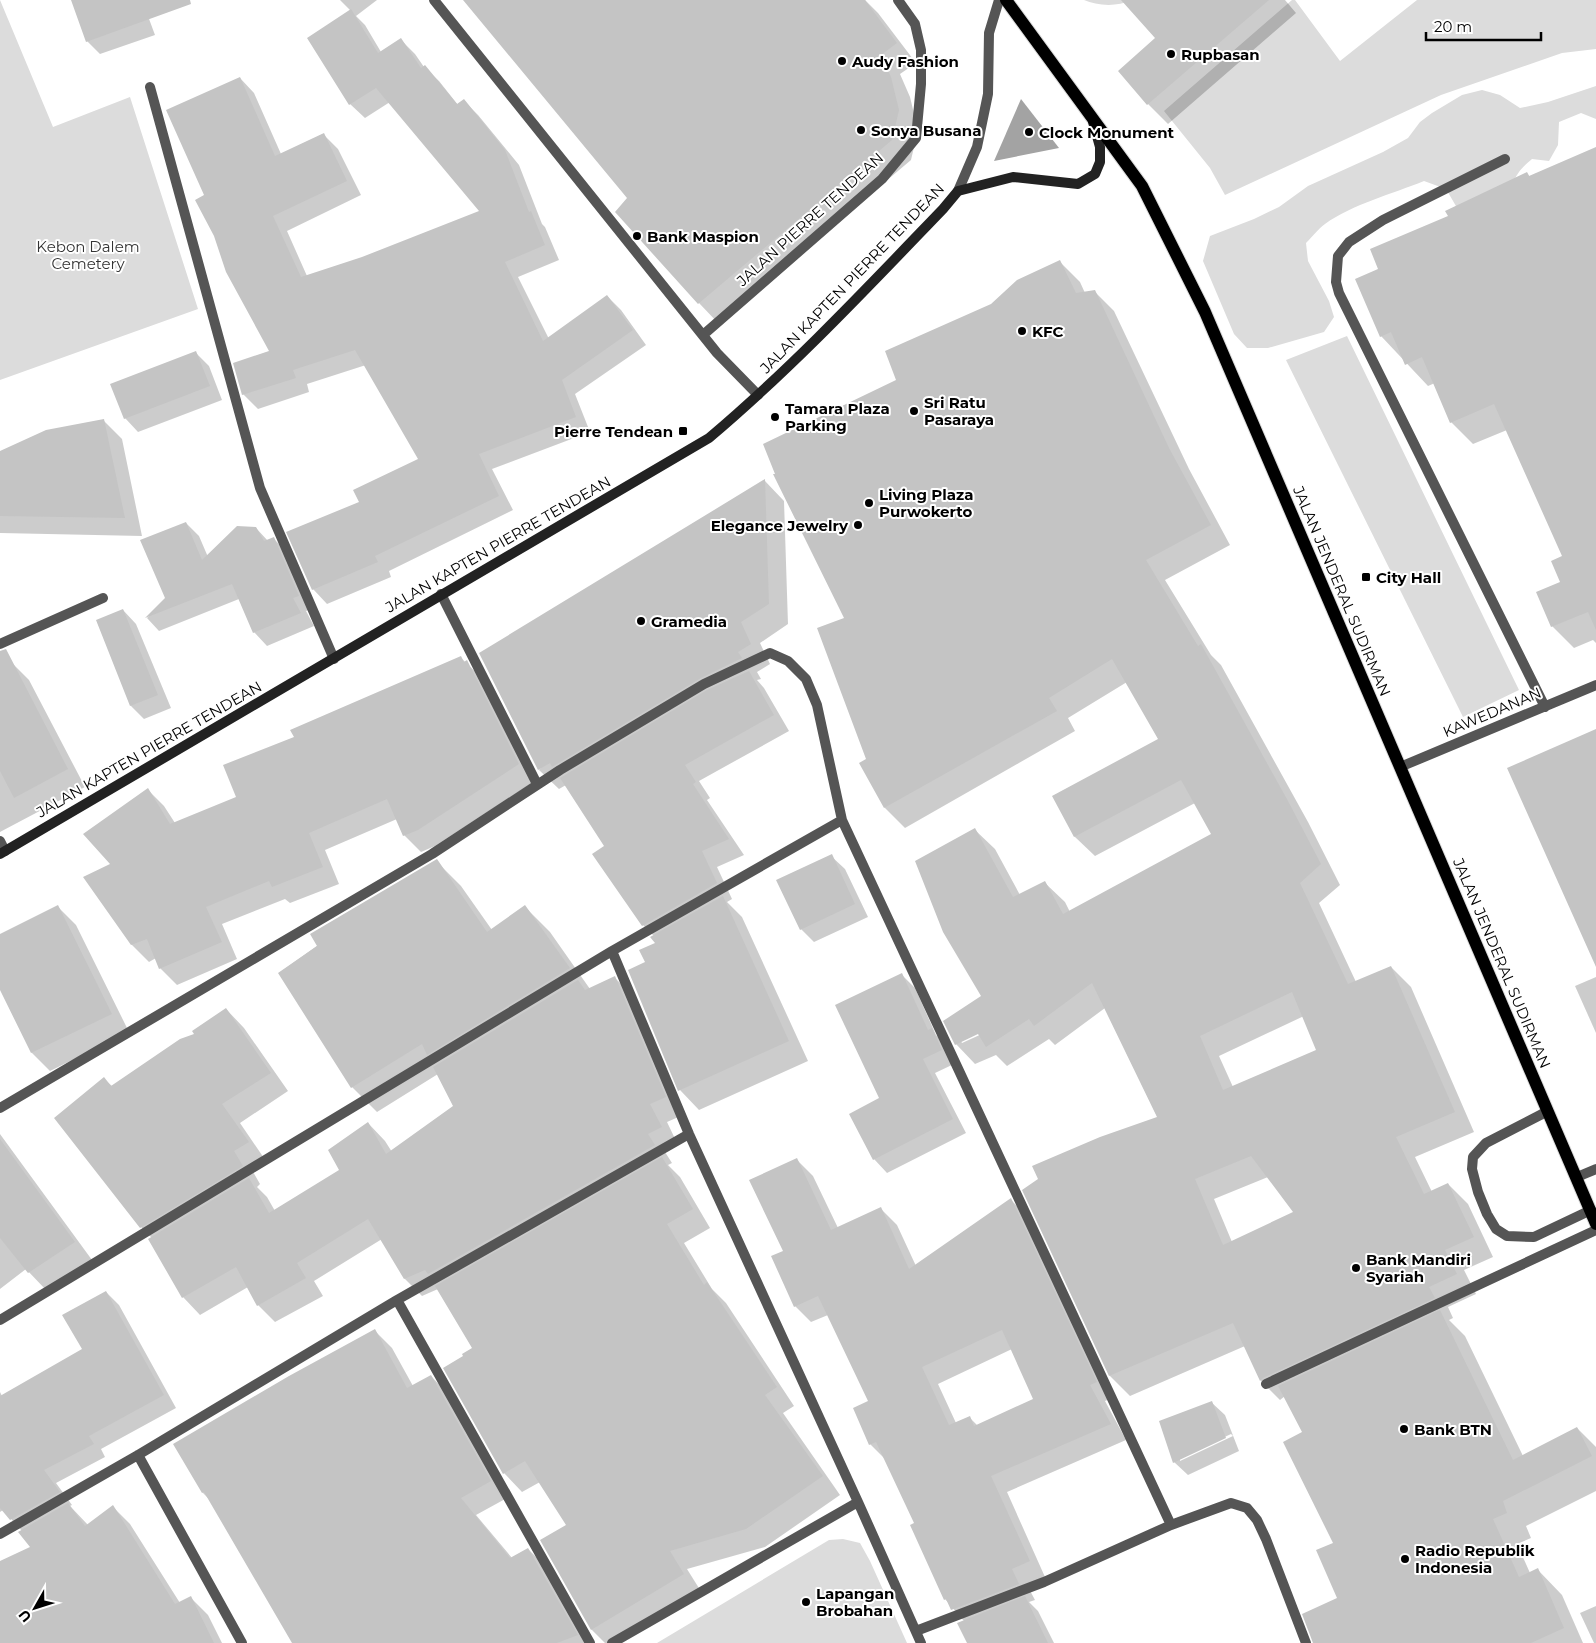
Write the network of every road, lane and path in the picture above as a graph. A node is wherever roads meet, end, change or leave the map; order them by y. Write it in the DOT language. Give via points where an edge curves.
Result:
graph roads {
  1 [pos="434,0"];
  2 [pos="898,0"];
  3 [pos="999,0"];
  4 [pos="1006,0"];
  5 [pos="150,88"];
  6 [pos="1090,114"];
  7 [pos="1506,159"];
  8 [pos="958,191"];
  9 [pos="703,335"];
  10 [pos="758,395"];
  11 [pos="440,594"];
  12 [pos="103,598"];
  13 [pos="0,644"];
  14 [pos="334,659"];
  15 [pos="1596,685"];
  16 [pos="1545,707"];
  17 [pos="1400,767"];
  18 [pos="537,784"];
  19 [pos="842,820"];
  20 [pos="0,840"];
  21 [pos="3,852"];
  22 [pos="612,951"];
  23 [pos="0,1108"];
  24 [pos="1548,1111"];
  25 [pos="689,1134"];
  26 [pos="1596,1169"];
  27 [pos="1577,1177"];
  28 [pos="1591,1210"];
  29 [pos="1596,1224"];
  30 [pos="1596,1230"];
  31 [pos="397,1300"];
  32 [pos="0,1320"];
  33 [pos="1266,1384"];
  34 [pos="138,1456"];
  35 [pos="858,1502"];
  36 [pos="1171,1525"];
  37 [pos="0,1534"];
  38 [pos="916,1631"];
  39 [pos="242,1643"];
  40 [pos="590,1643"];
  41 [pos="612,1643"];
  42 [pos="921,1643"];
  43 [pos="1306,1643"];
  1 -- 9 [label="street"];
  2 -- 9 [label="street, JALAN PIERRE TENDEAN" via="914,24 921,50 916,138 882,179"];
  3 -- 8 [label="street" via="989,33 988,94 977,147"];
  4 -- 6 [label="main road, JALAN JENDERAL SUDIRMAN"];
  5 -- 14 [label="street" via="260,488"];
  6 -- 8 [label="main road" via="1100,147 1100,162 1095,174 1078,184 1013,177"];
  6 -- 17 [label="main road, JALAN JENDERAL SUDIRMAN" via="1142,186 1205,312"];
  7 -- 16 [label="street" via="1383,220 1350,242 1338,256 1336,282"];
  8 -- 10 [label="main road, JALAN KAPTEN PIERRE TENDEAN" via="813,344"];
  9 -- 10 [label="street"];
  10 -- 11 [label="main road, JALAN KAPTEN PIERRE TENDEAN" via="708,438"];
  11 -- 14 [label="main road, JALAN KAPTEN PIERRE TENDEAN"];
  11 -- 18 [label="street"];
  12 -- 13 [label="street"];
  14 -- 21 [label="main road, JALAN KAPTEN PIERRE TENDEAN"];
  15 -- 16 [label="street, KAWEDANAN"];
  16 -- 17 [label="street, KAWEDANAN"];
  17 -- 24 [label="main road, JALAN JENDERAL SUDIRMAN"];
  18 -- 19 [label="street" via="704,684 770,653 788,661 806,678 818,705"];
  18 -- 23 [label="street" via="432,854"];
  19 -- 22 [label="street"];
  19 -- 36 [label="street"];
  20 -- 21 [label="street"];
  22 -- 25 [label="street"];
  22 -- 32 [label="street"];
  24 -- 27 [label="main road, JALAN JENDERAL SUDIRMAN"];
  24 -- 28 [label="street" via="1486,1142 1473,1156 1472,1169 1478,1192 1496,1229 1507,1236 1534,1237"];
  25 -- 31 [label="street"];
  25 -- 35 [label="street"];
  26 -- 27 [label="street"];
  27 -- 28 [label="main road, JALAN JENDERAL SUDIRMAN"];
  28 -- 29 [label="main road, JALAN JENDERAL SUDIRMAN"];
  30 -- 33 [label="street"];
  31 -- 34 [label="street"];
  31 -- 40 [label="street"];
  34 -- 37 [label="street"];
  34 -- 39 [label="street"];
  35 -- 38 [label="street"];
  35 -- 41 [label="street"];
  36 -- 38 [label="street" via="1044,1582"];
  36 -- 43 [label="street" via="1231,1503 1247,1508 1266,1540"];
  38 -- 42 [label="street"];
}
